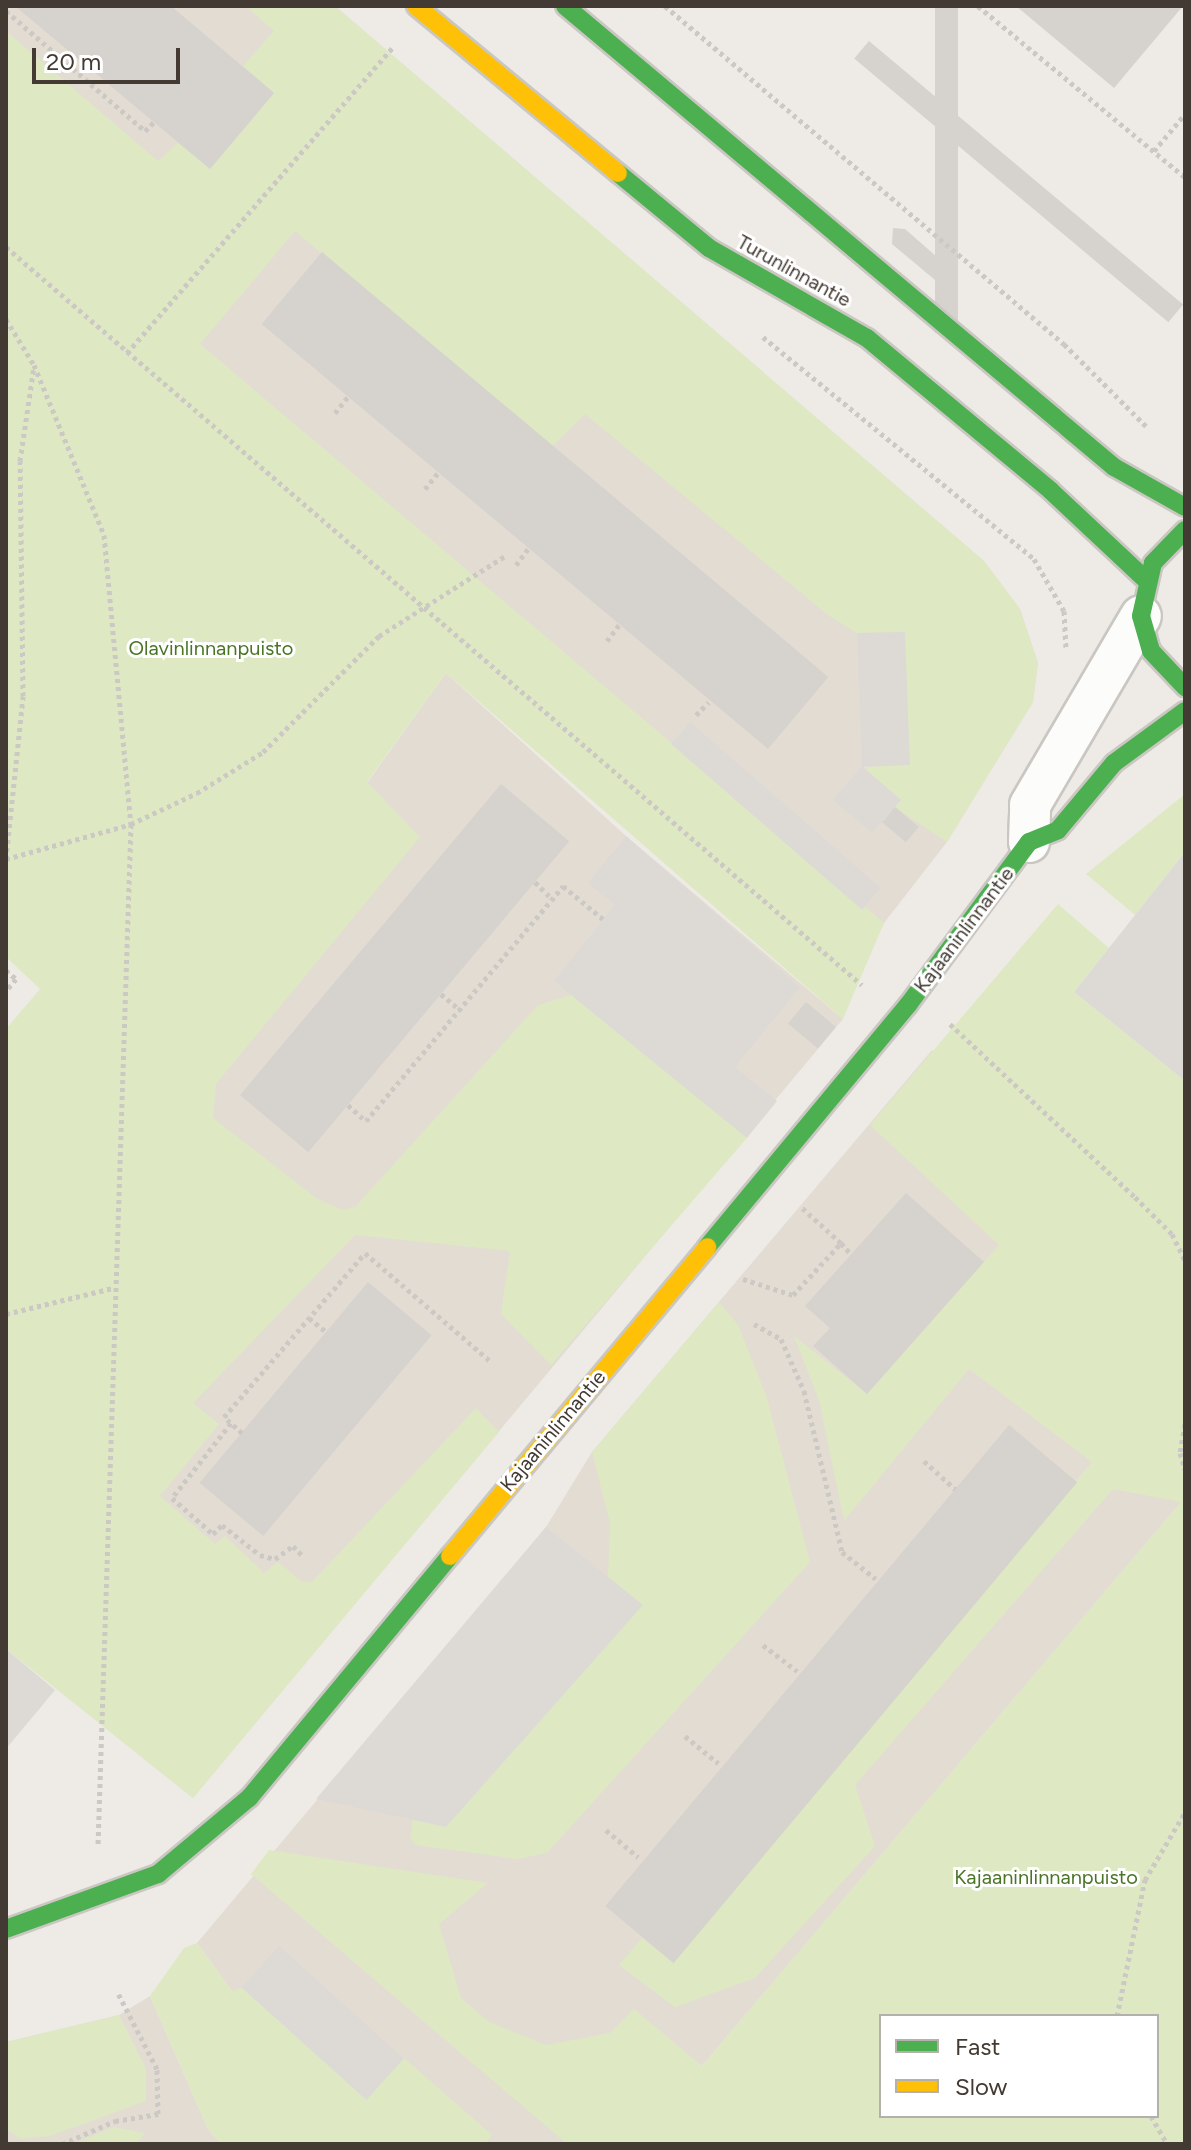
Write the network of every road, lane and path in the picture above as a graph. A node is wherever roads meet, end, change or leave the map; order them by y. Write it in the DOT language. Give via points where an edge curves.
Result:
graph roads {
  1 [pos="416,6"];
  2 [pos="565,6"];
  3 [pos="665,6"];
  4 [pos="978,6"];
  5 [pos="6,11"];
  6 [pos="404,35"];
  7 [pos="75,56"];
  8 [pos="69,65"];
  9 [pos="1185,114"];
  10 [pos="154,122"];
  11 [pos="1154,151"];
  12 [pos="1185,177"];
  13 [pos="6,247"];
  14 [pos="6,319"];
  15 [pos="127,353"];
  16 [pos="34,365"];
  17 [pos="348,397"];
  18 [pos="335,413"];
  19 [pos="1159,439"];
  20 [pos="438,473"];
  21 [pos="425,489"];
  22 [pos="1185,507"];
  23 [pos="1185,530"];
  24 [pos="528,549"];
  25 [pos="505,556"];
  26 [pos="1034,559"];
  27 [pos="516,565"];
  28 [pos="1144,598"];
  29 [pos="423,610"];
  30 [pos="619,625"];
  31 [pos="607,641"];
  32 [pos="1066,656"];
  33 [pos="1185,687"];
  34 [pos="709,702"];
  35 [pos="1185,711"];
  36 [pos="696,715"];
  37 [pos="131,824"];
  38 [pos="1029,842"];
  39 [pos="6,859"];
  40 [pos="535,882"];
  41 [pos="552,899"];
  42 [pos="603,919"];
  43 [pos="6,970"];
  44 [pos="6,991"];
  45 [pos="441,994"];
  46 [pos="875,996"];
  47 [pos="908,1005"];
  48 [pos="460,1010"];
  49 [pos="348,1105"];
  50 [pos="794,1201"];
  51 [pos="841,1243"];
  52 [pos="851,1254"];
  53 [pos="1185,1261"];
  54 [pos="731,1275"];
  55 [pos="113,1288"];
  56 [pos="6,1314"];
  57 [pos="309,1318"];
  58 [pos="754,1324"];
  59 [pos="326,1332"];
  60 [pos="490,1361"];
  61 [pos="231,1423"];
  62 [pos="1185,1424"];
  63 [pos="242,1433"];
  64 [pos="924,1461"];
  65 [pos="1185,1469"];
  66 [pos="955,1489"];
  67 [pos="303,1556"];
  68 [pos="876,1579"];
  69 [pos="763,1645"];
  70 [pos="797,1671"];
  71 [pos="685,1736"];
  72 [pos="718,1763"];
  73 [pos="1185,1812"];
  74 [pos="606,1830"];
  75 [pos="638,1857"];
  76 [pos="98,1898"];
  77 [pos="6,1929"];
  78 [pos="118,1993"];
  79 [pos="1117,2014"];
  80 [pos="1152,2118"];
  81 [pos="62,2144"];
  82 [pos="1167,2144"];
  1 -- 28 [label="main road, Turunlinnantie" via="709,248 867,338 1051,491"];
  2 -- 22 [label="main road" via="1114,467"];
  3 -- 19 [label="path" via="1064,344"];
  4 -- 11 [label="path"];
  5 -- 8 [label="path"];
  6 -- 15 [label="path"];
  7 -- 8 [label="path"];
  8 -- 10 [label="path" via="145,131"];
  9 -- 11 [label="path"];
  11 -- 12 [label="path"];
  13 -- 15 [label="path"];
  14 -- 16 [label="path"];
  15 -- 29 [label="path"];
  16 -- 37 [label="path" via="104,535"];
  16 -- 39 [label="path" via="20,461 23,681"];
  17 -- 18 [label="path"];
  20 -- 21 [label="path"];
  23 -- 28 [label="main road" via="1164,548"];
  24 -- 27 [label="path"];
  25 -- 29 [label="path"];
  26 -- 32 [label="path" via="1064,611"];
  28 -- 33 [label="main road" via="1151,651"];
  28 -- 38 [label="street" via="1030,805"];
  29 -- 37 [label="path" via="379,636 263,752"];
  29 -- 46 [label="path"];
  30 -- 31 [label="path"];
  34 -- 36 [label="path"];
  35 -- 38 [label="main road, Kajaaninlinnantie" via="1114,763 1058,830"];
  37 -- 39 [label="path"];
  37 -- 55 [label="path"];
  38 -- 47 [label="main road, Kajaaninlinnantie"];
  40 -- 41 [label="path"];
  41 -- 42 [label="path" via="563,886"];
  41 -- 48 [label="path"];
  43 -- 44 [label="path" via="16,979"];
  45 -- 48 [label="path"];
  47 -- 53 [label="path" via="946,1020 1145,1206 1172,1234"];
  47 -- 76 [label="main road, Kajaaninlinnantie" via="249,1798 158,1874"];
  48 -- 49 [label="path" via="366,1121"];
  50 -- 51 [label="path"];
  51 -- 52 [label="path"];
  51 -- 54 [label="path" via="793,1295"];
  55 -- 56 [label="path"];
  55 -- 76 [label="path"];
  57 -- 59 [label="path"];
  57 -- 60 [label="path" via="365,1253"];
  57 -- 61 [label="path" via="224,1417"];
  58 -- 68 [label="path" via="781,1339 804,1391 842,1552"];
  61 -- 63 [label="path"];
  61 -- 67 [label="path" via="172,1498 213,1534 222,1525 260,1555 275,1559 293,1546"];
  62 -- 65 [label="path" via="1180,1453"];
  64 -- 66 [label="path"];
  69 -- 70 [label="path"];
  71 -- 72 [label="path"];
  73 -- 79 [label="path" via="1145,1880"];
  74 -- 75 [label="path"];
  76 -- 77 [label="main road, Kajaaninlinnantie"];
  78 -- 81 [label="path" via="157,2069 158,2114 115,2121"];
  80 -- 82 [label="path"];
}
